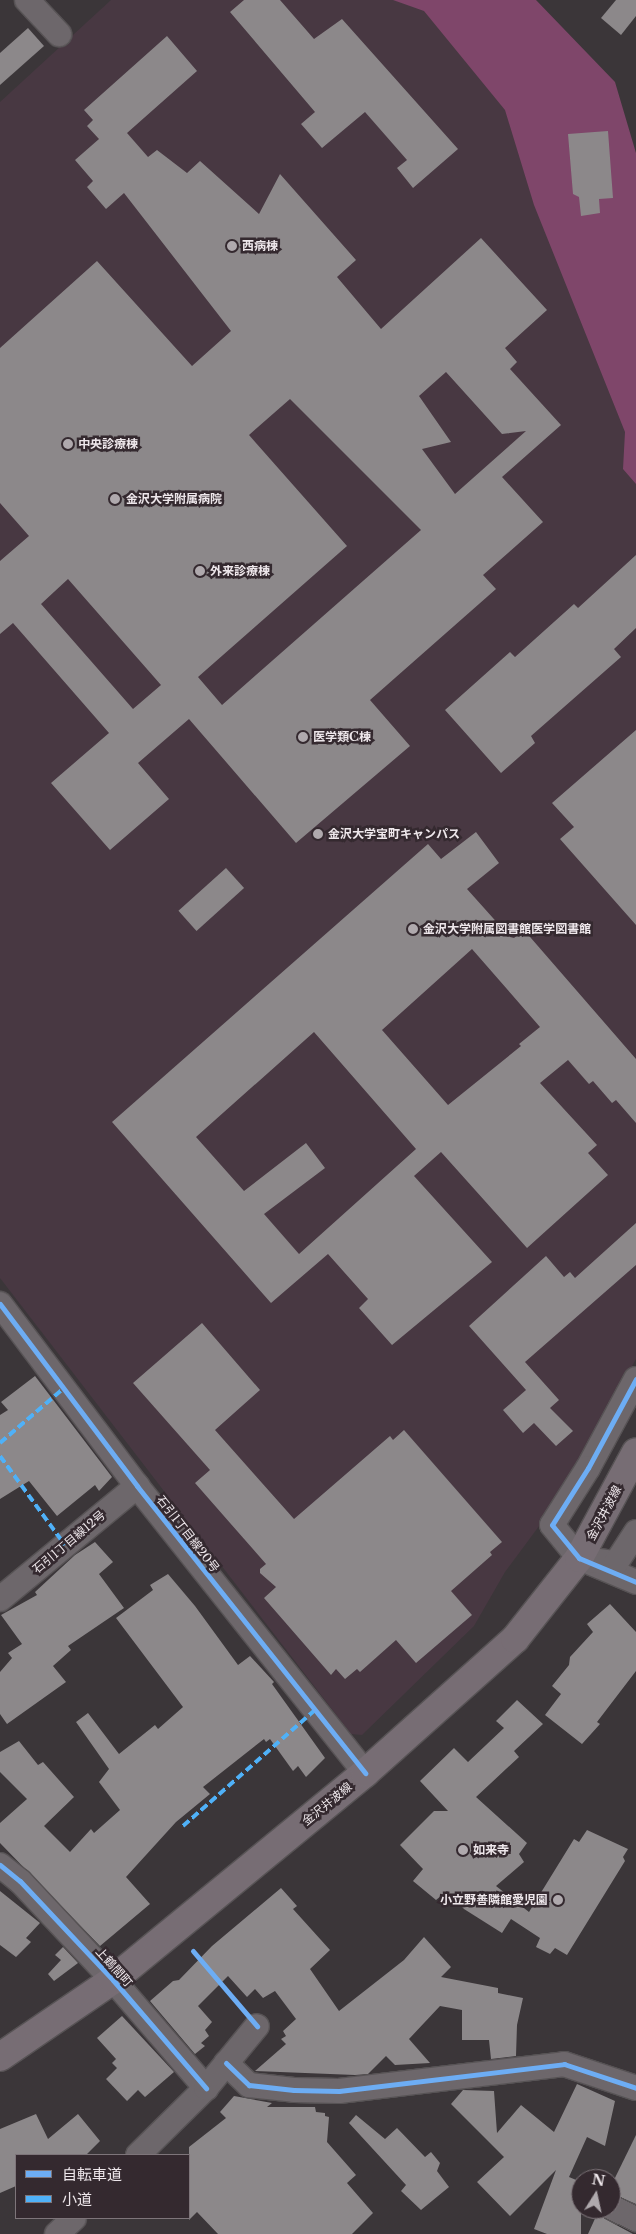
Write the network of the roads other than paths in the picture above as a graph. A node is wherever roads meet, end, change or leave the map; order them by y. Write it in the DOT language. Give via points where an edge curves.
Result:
graph roads {
  1 [pos="26,0"];
  2 [pos="59,34"];
  3 [pos="0,1304"];
  4 [pos="636,1379"];
  5 [pos="636,1452"];
  6 [pos="137,1486"];
  7 [pos="636,1532"];
  8 [pos="579,1558"];
  9 [pos="636,1582"];
  10 [pos="0,1599"];
  11 [pos="365,1773"];
  12 [pos="0,1865"];
  13 [pos="113,1980"];
  14 [pos="257,2026"];
  15 [pos="0,2058"];
  16 [pos="226,2063"];
  17 [pos="206,2088"];
  18 [pos="636,2088"];
  19 [pos="139,2154"];
  20 [pos="621,2212"];
  21 [pos="73,2219"];
  22 [pos="636,2219"];
  23 [pos="57,2234"];
  1 -- 2 [label="street"];
  3 -- 6 [label="street, 石引1丁目線20号"];
  4 -- 8 [label="street" via="588,1468 552,1525"];
  5 -- 8 [label="main road, 金沢井波線"];
  6 -- 10 [label="street, 石引1丁目線12号"];
  6 -- 11 [label="street, 石引1丁目線20号"];
  7 -- 8 [label="street" via="616,1563"];
  8 -- 9 [label="street"];
  8 -- 11 [label="main road, 金沢井波線" via="515,1639"];
  11 -- 13 [label="main road, 金沢井波線"];
  12 -- 13 [label="street, 上鶴間町" via="20,1881"];
  13 -- 15 [label="main road, 金沢井波線"];
  13 -- 17 [label="street, 上鶴間町"];
  14 -- 16 [label="street"];
  16 -- 17 [label="street"];
  16 -- 18 [label="street" via="249,2085 294,2090 339,2091 564,2064"];
  17 -- 19 [label="street"];
  20 -- 22 [label="street"];
  21 -- 23 [label="street"];
}
